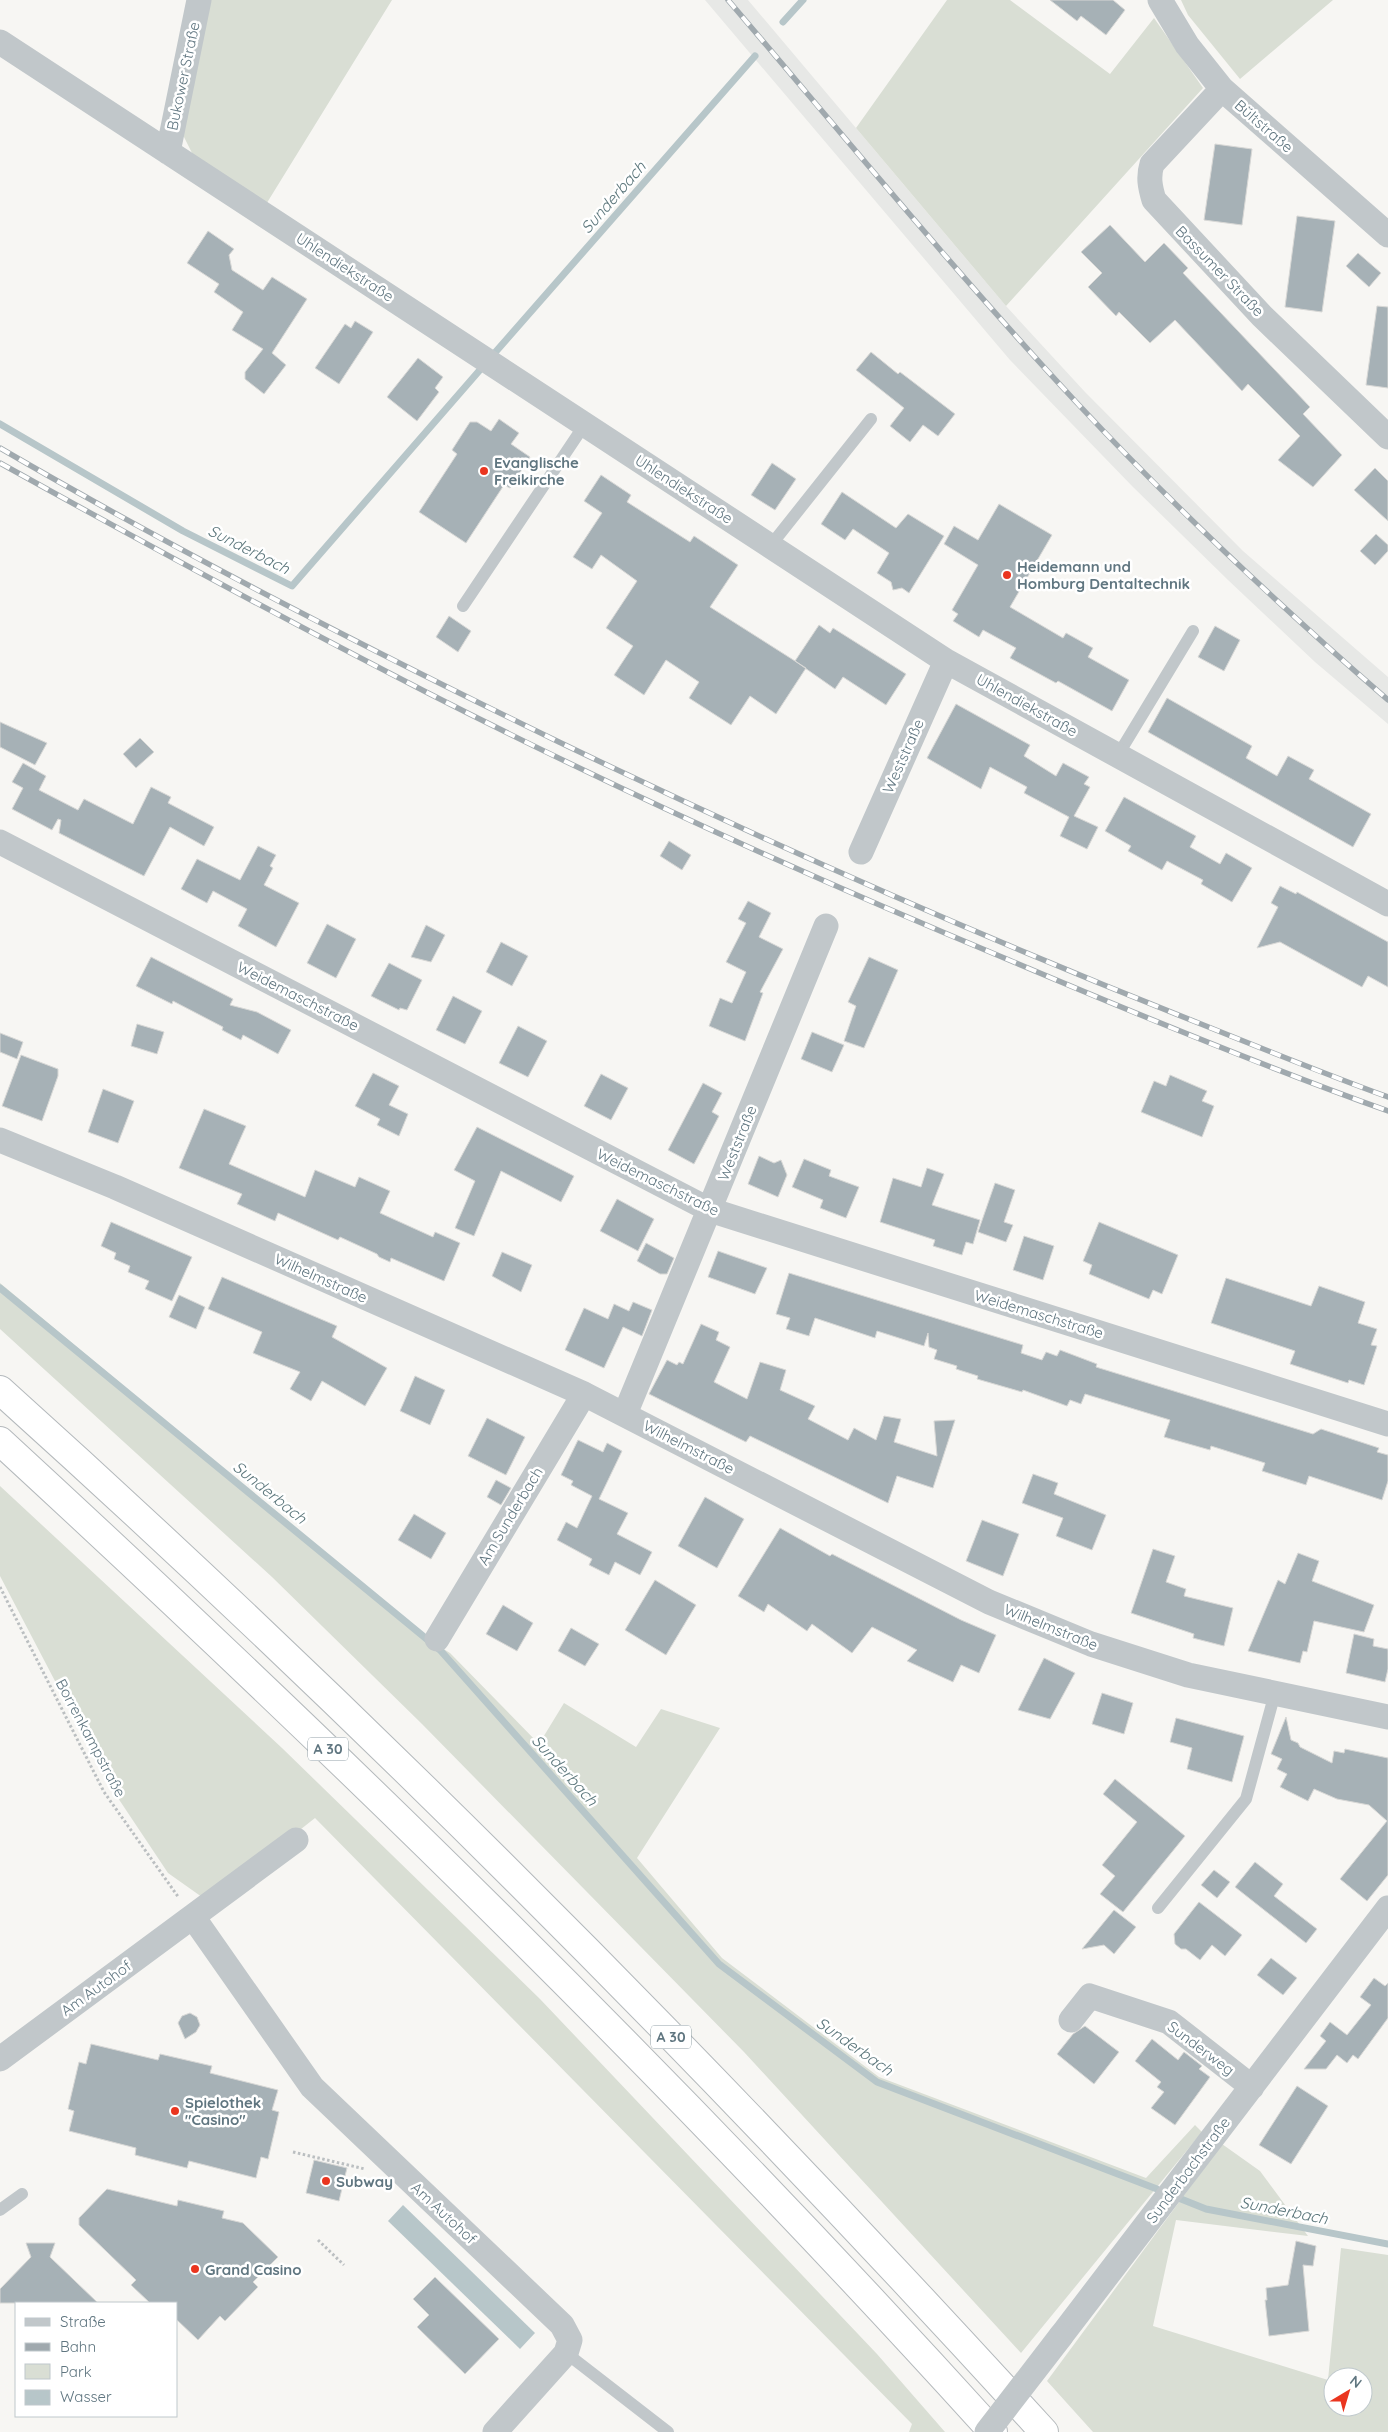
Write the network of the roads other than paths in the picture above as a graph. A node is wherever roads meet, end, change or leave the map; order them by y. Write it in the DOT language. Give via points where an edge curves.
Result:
graph roads {
  1 [pos="199,0"];
  2 [pos="1160,0"];
  3 [pos="0,42"];
  4 [pos="1222,89"];
  5 [pos="168,152"];
  6 [pos="1388,235"];
  7 [pos="871,419"];
  8 [pos="585,424"];
  9 [pos="1388,436"];
  10 [pos="771,545"];
  11 [pos="463,606"];
  12 [pos="1193,631"];
  13 [pos="946,661"];
  14 [pos="1118,755"];
  15 [pos="0,842"];
  16 [pos="861,852"];
  17 [pos="1388,904"];
  18 [pos="826,926"];
  19 [pos="0,1140"];
  20 [pos="710,1210"];
  21 [pos="0,1390"];
  22 [pos="584,1394"];
  23 [pos="625,1414"];
  24 [pos="1388,1424"];
  25 [pos="0,1441"];
  26 [pos="437,1639"];
  27 [pos="1275,1694"];
  28 [pos="1388,1718"];
  29 [pos="296,1840"];
  30 [pos="1158,1908"];
  31 [pos="1388,1908"];
  32 [pos="193,1917"];
  33 [pos="1071,2020"];
  34 [pos="0,2059"];
  35 [pos="1252,2087"];
  36 [pos="22,2194"];
  37 [pos="0,2210"];
  38 [pos="566,2353"];
  39 [pos="498,2431"];
  40 [pos="668,2432"];
  41 [pos="987,2432"];
  42 [pos="993,2432"];
  43 [pos="1044,2432"];
  1 -- 5 [label="street, Bukower Straße"];
  2 -- 4 [label="street, Bültstraße" via="1187,45"];
  3 -- 5 [label="street, Uhlendiekstraße"];
  4 -- 6 [label="street, Bültstraße"];
  4 -- 9 [label="street, Bassumer Straße" via="1152,164 1150,185 1154,200 1262,316"];
  5 -- 8 [label="street, Uhlendiekstraße"];
  7 -- 10 [label="lane"];
  8 -- 10 [label="street, Uhlendiekstraße"];
  8 -- 11 [label="lane"];
  10 -- 13 [label="street, Uhlendiekstraße"];
  12 -- 14 [label="lane"];
  13 -- 14 [label="street, Uhlendiekstraße"];
  13 -- 16 [label="street, Weststraße"];
  14 -- 17 [label="street, Uhlendiekstraße"];
  15 -- 20 [label="street, Weidemaschstraße"];
  18 -- 20 [label="street, Weststraße"];
  19 -- 22 [label="street, Wilhelmstraße" via="115,1187"];
  20 -- 23 [label="street, Weststraße"];
  20 -- 24 [label="street, Weidemaschstraße"];
  21 -- 43 [label="highway, A 30" via="125,1502 517,1881 755,2122"];
  22 -- 23 [label="street, Wilhelmstraße"];
  22 -- 26 [label="street, Am Sunderbach"];
  23 -- 27 [label="street, Wilhelmstraße" via="989,1602 1091,1644 1188,1674"];
  25 -- 42 [label="highway, A 30" via="257,1680 491,1908 732,2153"];
  27 -- 28 [label="street, Wilhelmstraße"];
  27 -- 30 [label="lane" via="1246,1800"];
  29 -- 32 [label="street, Am Autohof"];
  31 -- 35 [label="street, Sunderbachstraße"];
  32 -- 34 [label="street, Am Autohof"];
  32 -- 38 [label="street, Am Autohof" via="312,2087 562,2325 570,2340"];
  33 -- 35 [label="street, Sunderweg" via="1090,1996 1169,2022"];
  35 -- 41 [label="street, Sunderbachstraße, bridge"];
  36 -- 37 [label="lane"];
  38 -- 39 [label="street"];
  38 -- 40 [label="lane"];
}
